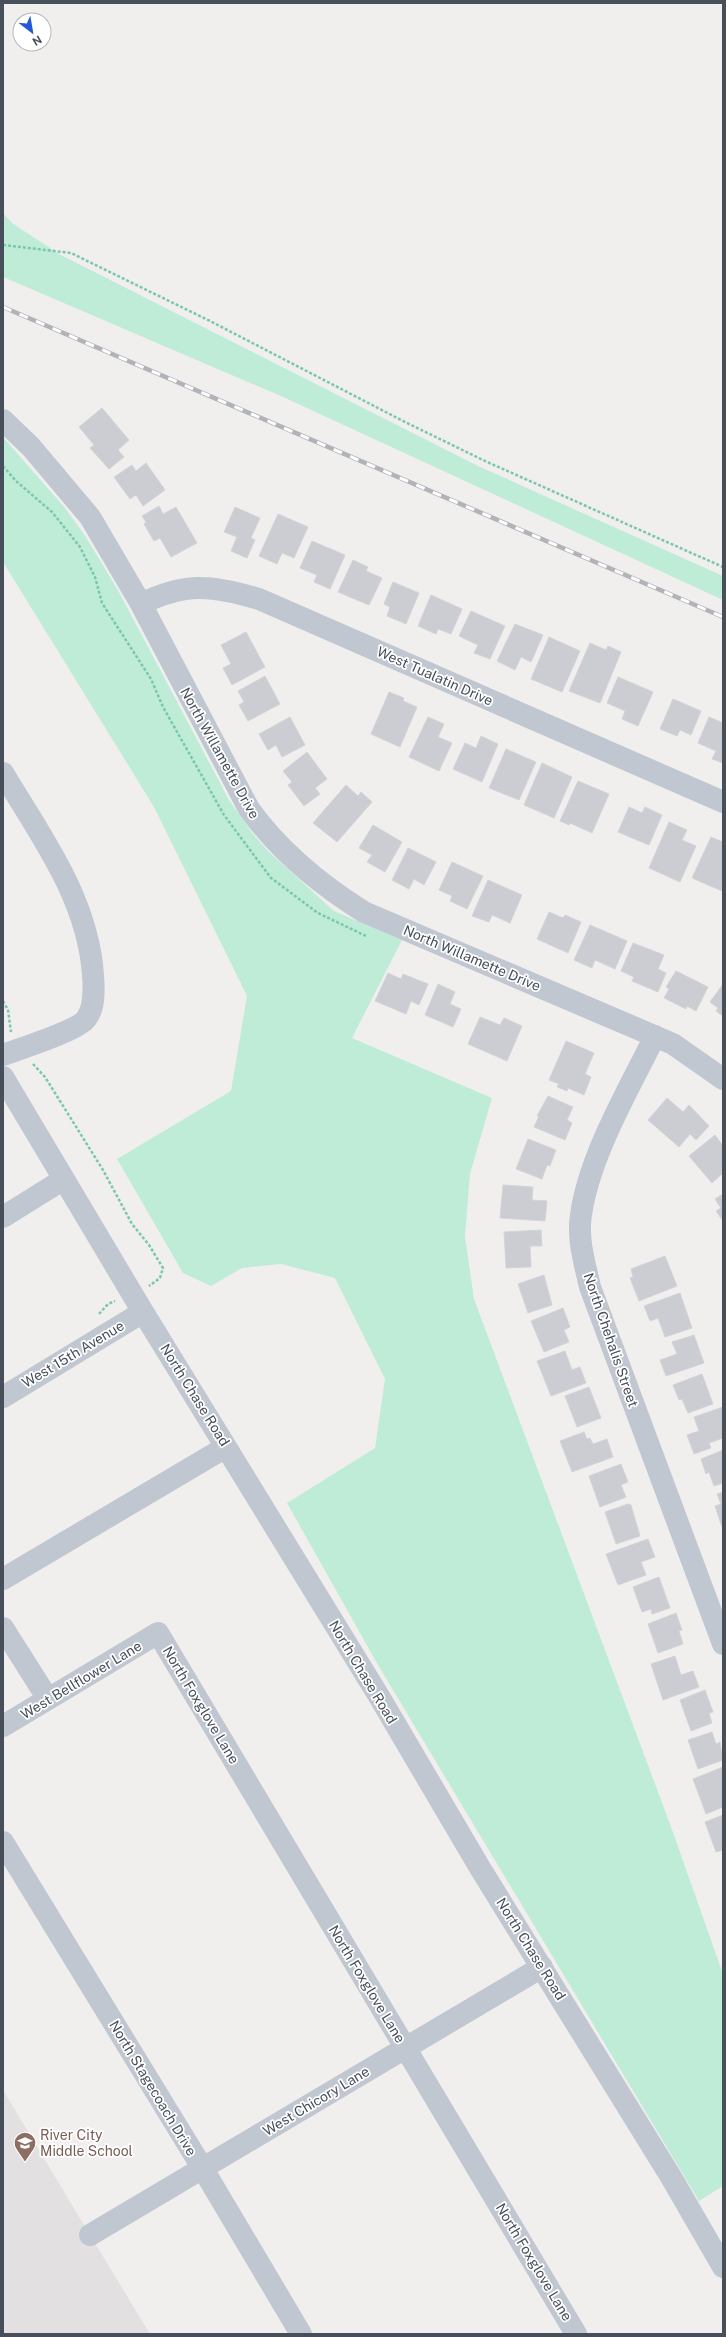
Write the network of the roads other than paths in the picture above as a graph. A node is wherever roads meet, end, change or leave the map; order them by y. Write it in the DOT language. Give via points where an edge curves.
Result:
graph roads {
  1 [pos="3,420"];
  2 [pos="141,604"];
  3 [pos="3,773"];
  4 [pos="723,802"];
  5 [pos="655,1036"];
  6 [pos="12,1052"];
  7 [pos="3,1077"];
  8 [pos="723,1079"];
  9 [pos="64,1179"];
  10 [pos="3,1217"];
  11 [pos="143,1312"];
  12 [pos="3,1397"];
  13 [pos="226,1447"];
  14 [pos="3,1579"];
  15 [pos="3,1628"];
  16 [pos="158,1633"];
  17 [pos="723,1644"];
  18 [pos="48,1699"];
  19 [pos="3,1726"];
  20 [pos="3,1842"];
  21 [pos="542,1967"];
  22 [pos="406,2048"];
  23 [pos="203,2169"];
  24 [pos="90,2235"];
  25 [pos="723,2267"];
  26 [pos="301,2334"];
  27 [pos="576,2334"];
  1 -- 2 [label="street, North Willamette Drive" via="31,447 90,517"];
  2 -- 4 [label="street, West Tualatin Drive" via="165,592 192,587 230,590 259,599"];
  2 -- 5 [label="street, North Willamette Drive" via="249,809 267,834 313,878 364,912"];
  3 -- 6 [label="street" via="53,854 76,900 92,952 94,987 92,1004 86,1020 67,1031"];
  5 -- 8 [label="street, North Willamette Drive" via="688,1053"];
  5 -- 17 [label="street, North Chehalis Street" via="603,1144 580,1215 580,1239 590,1287"];
  7 -- 9 [label="street, North Chase Road"];
  9 -- 10 [label="street"];
  9 -- 11 [label="street, North Chase Road"];
  11 -- 12 [label="street, West 15th Avenue"];
  11 -- 13 [label="street, North Chase Road"];
  13 -- 14 [label="street"];
  13 -- 21 [label="street, North Chase Road"];
  15 -- 18 [label="street"];
  16 -- 18 [label="street, West Bellflower Lane"];
  16 -- 22 [label="street, North Foxglove Lane"];
  18 -- 19 [label="street, West Bellflower Lane"];
  20 -- 23 [label="street, North Stagecoach Drive"];
  21 -- 22 [label="street, West Chicory Lane"];
  21 -- 25 [label="street, North Chase Road"];
  22 -- 23 [label="street, West Chicory Lane"];
  22 -- 27 [label="street, North Foxglove Lane"];
  23 -- 24 [label="street, West Chicory Lane"];
  23 -- 26 [label="street, North Stagecoach Drive"];
}
